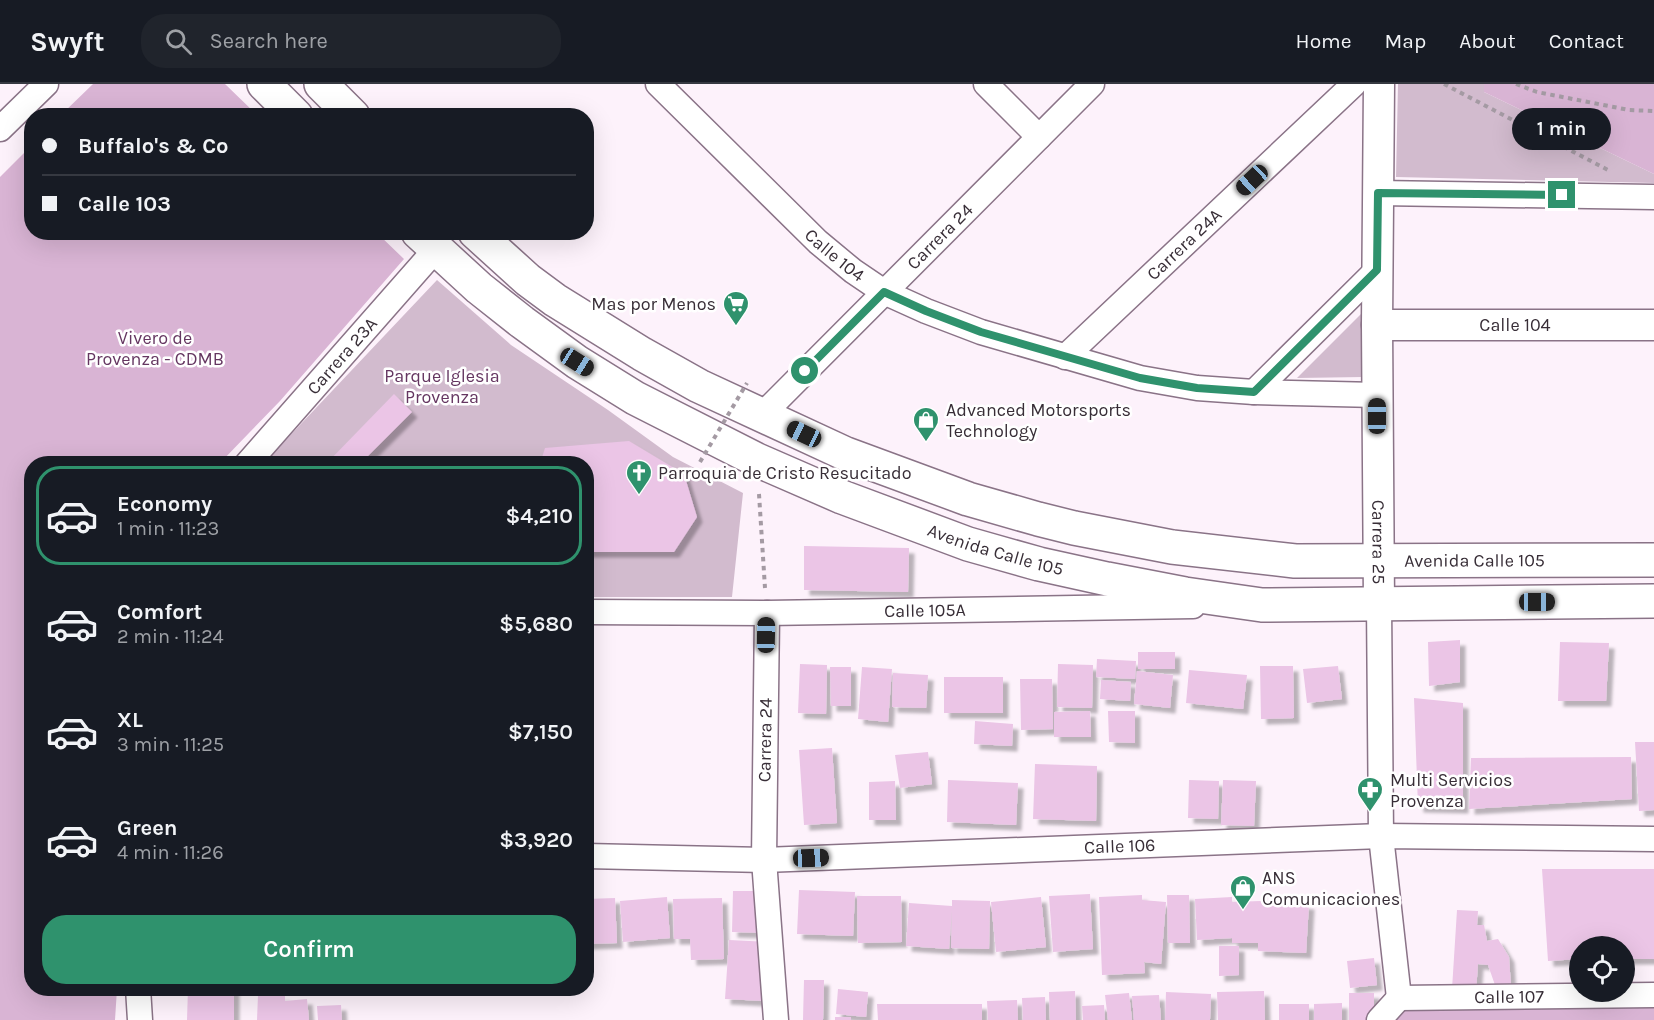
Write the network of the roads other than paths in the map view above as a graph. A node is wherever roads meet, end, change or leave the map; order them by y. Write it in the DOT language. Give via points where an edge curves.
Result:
graph roads {
  1 [pos="46,84"];
  2 [pos="264,84"];
  3 [pos="321,84"];
  4 [pos="658,84"];
  5 [pos="986,84"];
  6 [pos="1092,84"];
  7 [pos="1354,84"];
  8 [pos="1379,84"];
  9 [pos="288,108"];
  10 [pos="345,108"];
  11 [pos="0,129"];
  12 [pos="1039,137"];
  13 [pos="1378,193"];
  14 [pos="1654,197"];
  15 [pos="484,240"];
  16 [pos="427,241"];
  17 [pos="1377,270"];
  18 [pos="884,292"];
  19 [pos="1377,325"];
  20 [pos="1654,325"];
  21 [pos="1065,357"];
  22 [pos="1254,392"];
  23 [pos="1377,395"];
  24 [pos="762,415"];
  25 [pos="253,456"];
  26 [pos="1378,560"];
  27 [pos="1654,560"];
  28 [pos="1654,601"];
  29 [pos="1379,603"];
  30 [pos="1262,605"];
  31 [pos="594,612"];
  32 [pos="767,613"];
  33 [pos="1381,836"];
  34 [pos="1654,839"];
  35 [pos="594,856"];
  36 [pos="764,860"];
  37 [pos="1654,995"];
  38 [pos="138,996"];
  39 [pos="1399,998"];
  40 [pos="140,1020"];
  41 [pos="776,1020"];
  42 [pos="1379,1020"];
  1 -- 11 [label="street"];
  2 -- 9 [label="main road"];
  3 -- 10 [label="main road"];
  4 -- 18 [label="street, Calle 104" via="818,242"];
  5 -- 12 [label="street"];
  6 -- 12 [label="street, Carrera 24"];
  7 -- 21 [label="street, Carrera 24A"];
  8 -- 13 [label="street, Carrera 25"];
  12 -- 18 [label="street, Carrera 24"];
  13 -- 14 [label="street"];
  13 -- 17 [label="street, Carrera 25"];
  15 -- 24 [label="main road, Avenida Calle 105" via="528,280 584,320 699,386"];
  16 -- 25 [label="street, Carrera 23A"];
  16 -- 30 [label="main road, Avenida Calle 105" via="479,288 577,362 635,398 757,460 968,544 1107,579"];
  17 -- 19 [label="street, Carrera 25"];
  17 -- 22 [label="street"];
  18 -- 21 [label="street, Calle 104" via="981,332"];
  18 -- 24 [label="street, Carrera 24"];
  19 -- 20 [label="street, Calle 104"];
  19 -- 23 [label="street, Carrera 25"];
  21 -- 22 [label="street, Calle 104" via="1140,378"];
  22 -- 23 [label="street, Calle 104"];
  23 -- 26 [label="street, Carrera 25"];
  24 -- 26 [label="main road, Avenida Calle 105" via="911,479 1074,528 1221,554 1295,561"];
  26 -- 27 [label="main road, Avenida Calle 105"];
  26 -- 29 [label="street, Carrera 25"];
  28 -- 29 [label="main road, Avenida Calle 105"];
  29 -- 30 [label="main road, Avenida Calle 105"];
  29 -- 33 [label="street, Carrera 25"];
  30 -- 32 [label="street, Calle 105A"];
  31 -- 32 [label="street, Calle 105A"];
  32 -- 36 [label="street, Carrera 24"];
  33 -- 34 [label="street, Calle 106"];
  33 -- 36 [label="street, Calle 106"];
  33 -- 39 [label="street, Carrera 25"];
  35 -- 36 [label="street, Calle 106"];
  36 -- 41 [label="street, Carrera 24"];
  37 -- 39 [label="street, Calle 107"];
  38 -- 40 [label="street"];
  39 -- 42 [label="street"];
}
